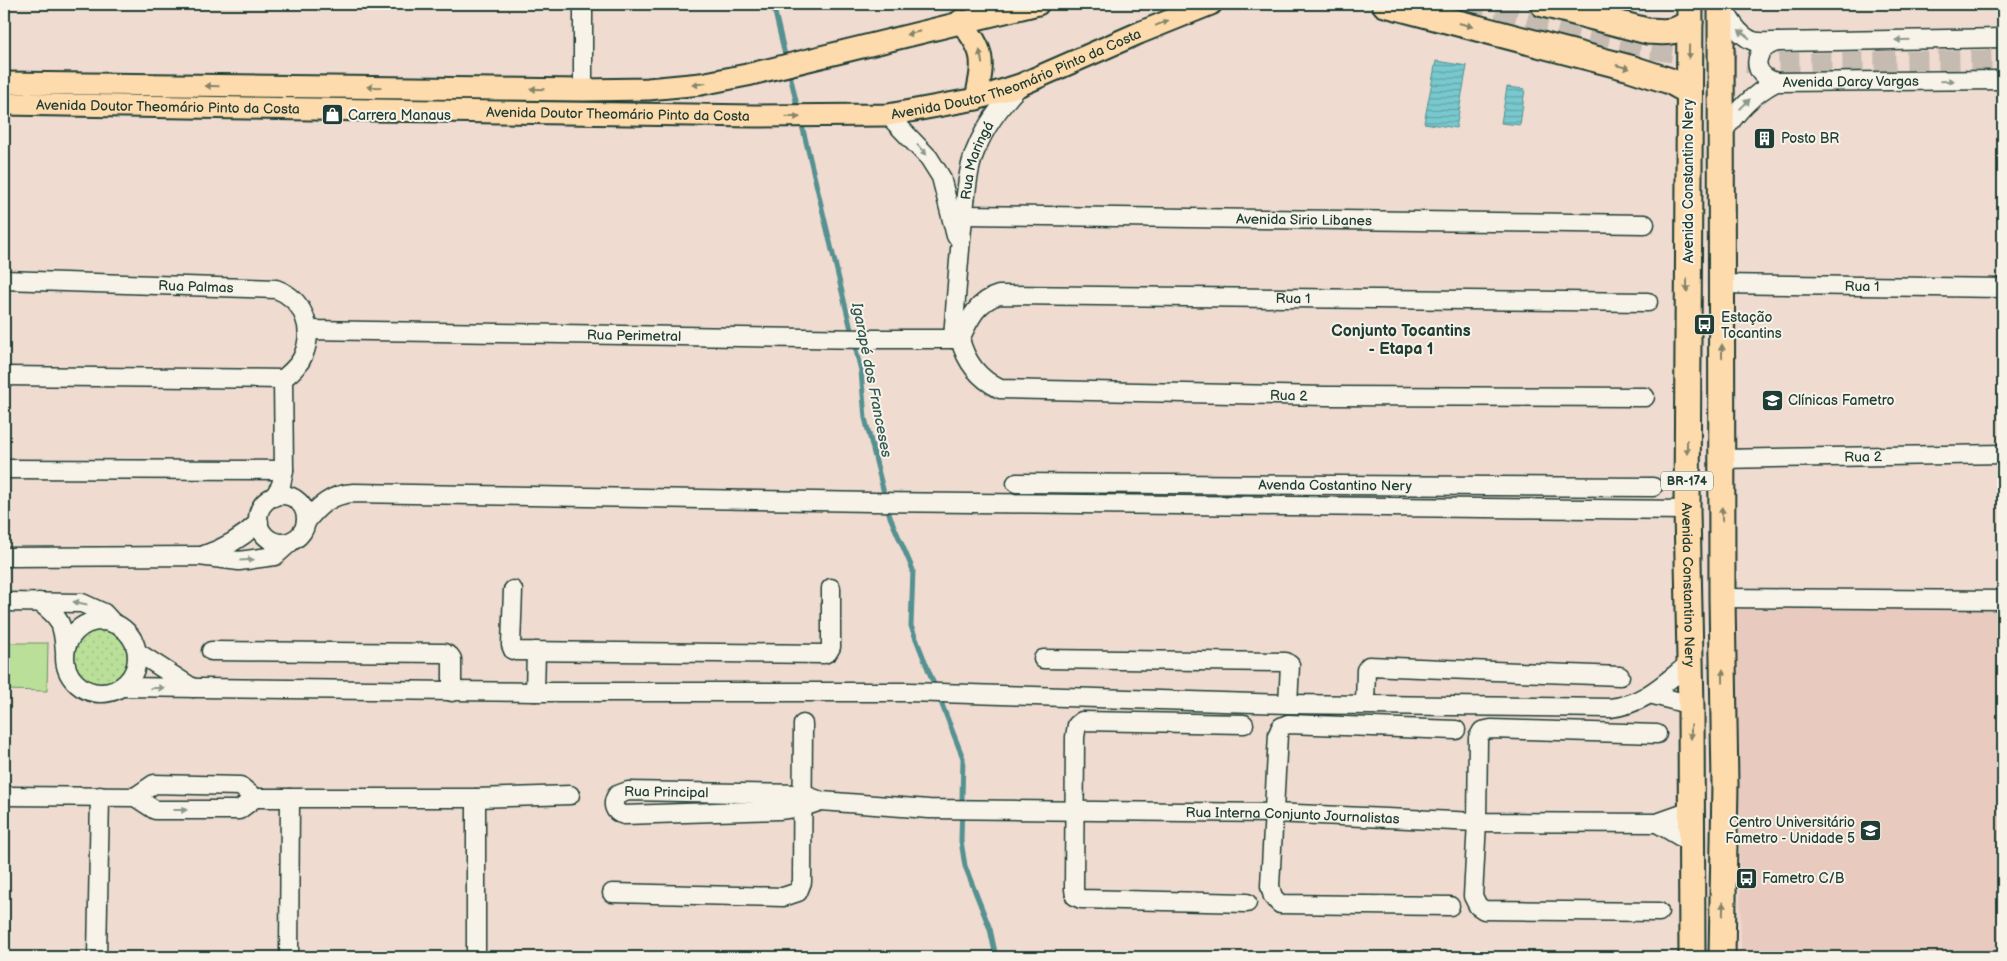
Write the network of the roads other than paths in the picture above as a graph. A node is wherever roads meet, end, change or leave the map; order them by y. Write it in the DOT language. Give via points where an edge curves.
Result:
graph roads {
  1 [pos="583,4"];
  2 [pos="1038,4"];
  3 [pos="1211,4"];
  4 [pos="1385,4"];
  5 [pos="1543,4"];
  6 [pos="1722,4"];
  7 [pos="1690,13"];
  8 [pos="960,21"];
  9 [pos="2003,38"];
  10 [pos="1778,42"];
  11 [pos="2003,80"];
  12 [pos="1776,82"];
  13 [pos="4,83"];
  14 [pos="1020,85"];
  15 [pos="582,90"];
  16 [pos="1688,91"];
  17 [pos="976,99"];
  18 [pos="4,104"];
  19 [pos="888,115"];
  20 [pos="1721,135"];
  21 [pos="964,214"];
  22 [pos="1645,224"];
  23 [pos="959,246"];
  24 [pos="4,280"];
  25 [pos="1721,284"];
  26 [pos="2003,288"];
  27 [pos="1648,302"];
  28 [pos="308,330"];
  29 [pos="956,339"];
  30 [pos="4,376"];
  31 [pos="283,379"];
  32 [pos="1645,397"];
  33 [pos="2003,454"];
  34 [pos="1722,459"];
  35 [pos="4,469"];
  36 [pos="284,470"];
  37 [pos="1016,483"];
  38 [pos="1653,487"];
  39 [pos="274,497"];
  40 [pos="1687,510"];
  41 [pos="258,522"];
  42 [pos="306,522"];
  43 [pos="294,540"];
  44 [pos="199,556"];
  45 [pos="4,557"];
  46 [pos="831,588"];
  47 [pos="513,590"];
  48 [pos="1722,598"];
  49 [pos="2003,600"];
  50 [pos="4,602"];
  51 [pos="39,602"];
  52 [pos="114,624"];
  53 [pos="211,651"];
  54 [pos="536,651"];
  55 [pos="66,652"];
  56 [pos="137,652"];
  57 [pos="1043,659"];
  58 [pos="1690,662"];
  59 [pos="1620,676"];
  60 [pos="121,688"];
  61 [pos="193,688"];
  62 [pos="452,692"];
  63 [pos="535,692"];
  64 [pos="1650,694"];
  65 [pos="1288,704"];
  66 [pos="1365,704"];
  67 [pos="1691,704"];
  68 [pos="803,724"];
  69 [pos="1244,724"];
  70 [pos="1456,730"];
  71 [pos="1656,734"];
  72 [pos="570,795"];
  73 [pos="4,796"];
  74 [pos="100,796"];
  75 [pos="135,797"];
  76 [pos="255,798"];
  77 [pos="290,798"];
  78 [pos="476,798"];
  79 [pos="802,800"];
  80 [pos="929,809"];
  81 [pos="1074,811"];
  82 [pos="1691,811"];
  83 [pos="1273,813"];
  84 [pos="1477,822"];
  85 [pos="1657,823"];
  86 [pos="1691,843"];
  87 [pos="612,893"];
  88 [pos="1248,903"];
  89 [pos="1450,906"];
  90 [pos="1659,912"];
  91 [pos="97,957"];
  92 [pos="289,957"];
  93 [pos="476,957"];
  94 [pos="1692,957"];
  95 [pos="1722,957"];
  1 -- 15 [label="street"];
  2 -- 8 [label="main road, Avenida Doutor Theomário Pinto da Costa"];
  14 -- 3 [label="main road, Avenida Doutor Theomário Pinto da Costa, one-way"];
  4 -- 16 [label="highway, one-way" via="1630,68 1670,81"];
  5 -- 7 [label="highway" via="1648,31 1664,32 1679,30"];
  10 -- 6 [label="street, one-way" via="1754,41 1740,32"];
  6 -- 20 [label="highway, BR-174"];
  7 -- 16 [label="highway, Avenida Constantino Nery / BR-174, one-way"];
  8 -- 15 [label="main road, Avenida Doutor Theomário Pinto da Costa, one-way" via="701,84"];
  17 -- 8 [label="main road, one-way" via="982,56"];
  9 -- 10 [label="street, one-way"];
  10 -- 12 [label="street" via="1767,45 1758,59 1761,74"];
  12 -- 11 [label="street, Avenida Darcy Vargas, one-way"];
  20 -- 12 [label="street, Avenida Darcy Vargas, one-way" via="1739,109 1755,94"];
  15 -- 13 [label="main road, Avenida Doutor Theomário Pinto da Costa, one-way"];
  14 -- 17 [label="main road, Avenida Doutor Theomário Pinto da Costa"];
  14 -- 21 [label="street, Rua Maringá" via="1006,100 976,148 970,166"];
  16 -- 40 [label="highway, Avenida Constantino Nery / BR-174, one-way"];
  17 -- 19 [label="main road, Avenida Doutor Theomário Pinto da Costa"];
  18 -- 19 [label="main road, Avenida Doutor Theomário Pinto da Costa, one-way" via="832,117"];
  19 -- 23 [label="street, Rua Maringá, one-way" via="929,158 941,178"];
  20 -- 25 [label="highway, BR-174"];
  21 -- 22 [label="street, Avenida Sirio Libanes"];
  21 -- 23 [label="street, Rua Maringá"];
  23 -- 29 [label="street, Rua Maringá"];
  24 -- 28 [label="street, Rua Palmas" via="276,289 297,302"];
  25 -- 26 [label="street, Rua 1"];
  34 -- 25 [label="highway, BR-174, one-way"];
  27 -- 29 [label="street, Rua 1" via="999,295 981,304"];
  28 -- 29 [label="street, Rua Perimetral"];
  28 -- 31 [label="street" via="303,356"];
  29 -- 32 [label="street, Rua 2" via="977,373 1000,389"];
  30 -- 31 [label="street"];
  31 -- 36 [label="street"];
  33 -- 34 [label="street, Rua 2"];
  48 -- 34 [label="highway, BR-174, one-way"];
  35 -- 36 [label="street"];
  36 -- 39 [label="street"];
  37 -- 38 [label="street, Avenda Costantino Nery"];
  39 -- 41 [label="street" via="262,507"];
  39 -- 42 [label="street" via="290,497 297,501 306,514"];
  40 -- 42 [label="street" via="921,503 344,493 324,502"];
  40 -- 58 [label="highway, Avenida Constantino Nery / BR-174"];
  41 -- 43 [label="street" via="265,536 271,540 279,543"];
  41 -- 44 [label="street" via="224,548"];
  42 -- 43 [label="street" via="304,530"];
  44 -- 43 [label="street, one-way" via="258,560 275,556"];
  44 -- 45 [label="street"];
  46 -- 54 [label="street" via="831,647 824,654"];
  47 -- 54 [label="street" via="512,648"];
  48 -- 49 [label="street"];
  95 -- 48 [label="highway, BR-174, one-way" via="1725,784"];
  50 -- 51 [label="street"];
  52 -- 51 [label="street, one-way" via="104,613 82,603"];
  51 -- 55 [label="street" via="59,618"];
  52 -- 55 [label="street" via="102,621 83,627 69,640"];
  52 -- 56 [label="street" via="130,635"];
  53 -- 62 [label="street" via="444,653 452,659"];
  54 -- 63 [label="street"];
  55 -- 60 [label="street" via="70,675 82,688 99,693"];
  56 -- 60 [label="street" via="131,678"];
  56 -- 61 [label="street"];
  57 -- 65 [label="street" via="1286,662 1290,665"];
  58 -- 64 [label="street"];
  58 -- 67 [label="highway, Avenida Constantino Nery / BR-174"];
  59 -- 66 [label="street" via="1369,666 1366,670"];
  60 -- 61 [label="street, one-way"];
  61 -- 62 [label="street"];
  62 -- 63 [label="street"];
  63 -- 65 [label="street" via="909,692"];
  64 -- 66 [label="street" via="1632,704 1610,708"];
  64 -- 67 [label="street"];
  65 -- 66 [label="street"];
  67 -- 82 [label="highway, Avenida Constantino Nery / BR-174, one-way"];
  68 -- 79 [label="street"];
  69 -- 81 [label="street" via="1082,721 1075,737"];
  70 -- 83 [label="street" via="1288,724 1281,727"];
  71 -- 84 [label="street" via="1491,729 1482,732 1478,738"];
  72 -- 78 [label="street"];
  73 -- 74 [label="street"];
  74 -- 75 [label="street"];
  74 -- 91 [label="street"];
  75 -- 76 [label="street, one-way" via="155,810 239,810"];
  75 -- 76 [label="street" via="154,784 240,786"];
  76 -- 77 [label="street"];
  77 -- 78 [label="street"];
  77 -- 92 [label="street"];
  78 -- 93 [label="street"];
  79 -- 79 [label="street, Rua Principal" via="779,810 624,815 619,814 613,805 617,795 628,791"];
  79 -- 80 [label="street, Rua Principal"];
  79 -- 87 [label="street" via="802,882 798,892 783,896"];
  80 -- 81 [label="street, Rua Interna Conjunto Journalistas"];
  81 -- 83 [label="street, Rua Interna Conjunto Journalistas"];
  81 -- 88 [label="street" via="1074,889 1075,896 1081,900"];
  82 -- 85 [label="street, Rua Interna Conjunto Journalistas"];
  82 -- 86 [label="highway, Avenida Constantino Nery / BR-174"];
  83 -- 84 [label="street, Rua Interna Conjunto Journalistas"];
  83 -- 89 [label="street" via="1270,886 1280,904"];
  84 -- 85 [label="street, Rua Interna Conjunto Journalistas"];
  84 -- 90 [label="street" via="1473,896 1484,910"];
  85 -- 86 [label="street"];
  86 -- 94 [label="highway, Avenida Constantino Nery / BR-174"];
}
